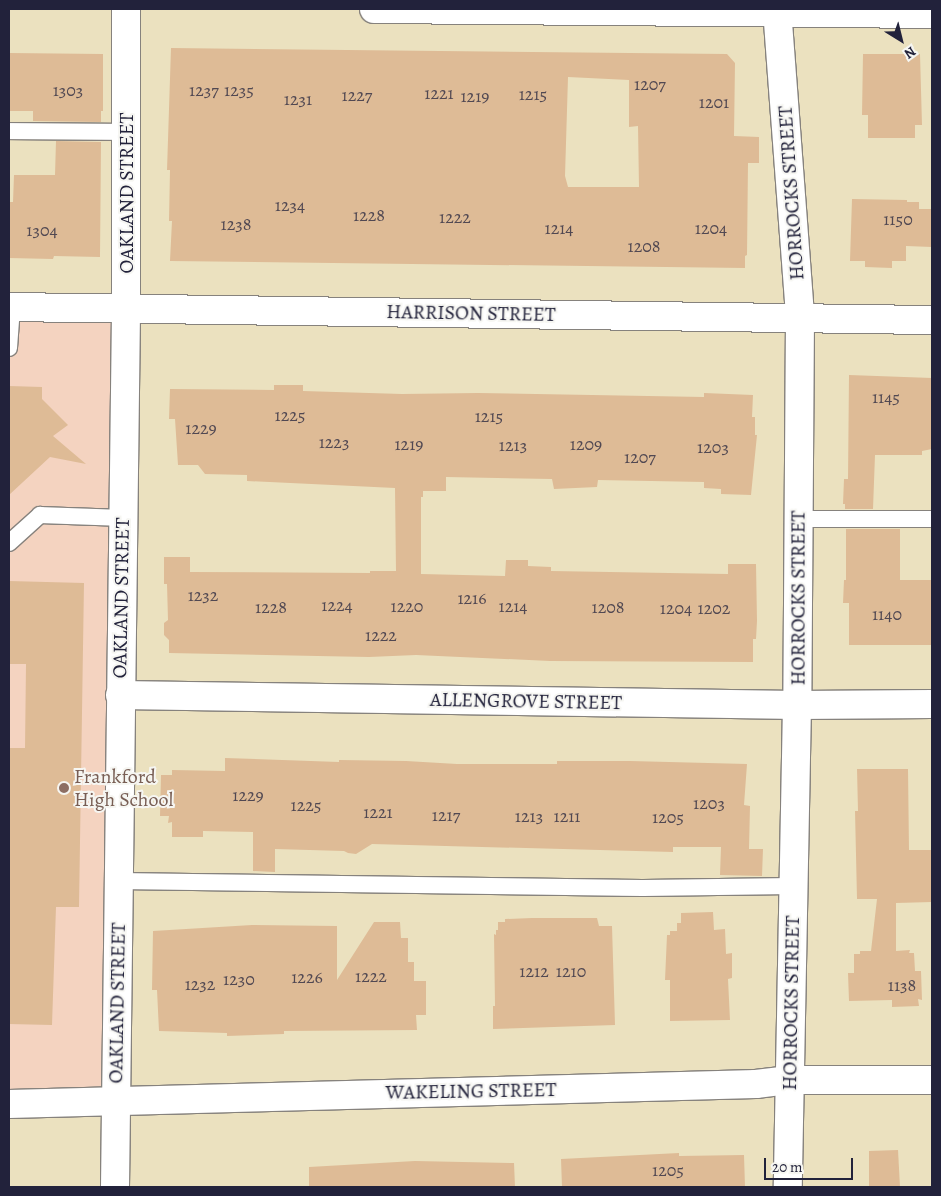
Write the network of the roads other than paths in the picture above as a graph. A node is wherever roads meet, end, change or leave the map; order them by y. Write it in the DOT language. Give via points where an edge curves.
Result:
graph roads {
  1 [pos="126,9"];
  2 [pos="374,9"];
  3 [pos="778,11"];
  4 [pos="932,14"];
  5 [pos="9,131"];
  6 [pos="126,132"];
  7 [pos="10,307"];
  8 [pos="126,308"];
  9 [pos="800,318"];
  10 [pos="932,320"];
  11 [pos="9,348"];
  12 [pos="123,518"];
  13 [pos="798,519"];
  14 [pos="932,519"];
  15 [pos="9,543"];
  16 [pos="120,695"];
  17 [pos="932,704"];
  18 [pos="797,705"];
  19 [pos="118,880"];
  20 [pos="793,886"];
  21 [pos="790,1080"];
  22 [pos="932,1080"];
  23 [pos="116,1100"];
  24 [pos="9,1104"];
  25 [pos="115,1187"];
  26 [pos="788,1187"];
  1 -- 6 [label="street, OAKLAND STREET"];
  2 -- 3 [label="street"];
  3 -- 4 [label="street"];
  3 -- 9 [label="street, HORROCKS STREET"];
  5 -- 6 [label="lane"];
  6 -- 8 [label="street, OAKLAND STREET"];
  7 -- 8 [label="street, HARRISON STREET"];
  7 -- 11 [label="lane"];
  8 -- 9 [label="street, HARRISON STREET"];
  8 -- 12 [label="street, OAKLAND STREET"];
  9 -- 10 [label="street, HARRISON STREET"];
  9 -- 13 [label="street, HORROCKS STREET"];
  12 -- 15 [label="lane" via="40,516"];
  12 -- 16 [label="street, OAKLAND STREET"];
  13 -- 14 [label="lane"];
  13 -- 18 [label="street, HORROCKS STREET"];
  16 -- 18 [label="street, ALLENGROVE STREET"];
  16 -- 19 [label="street, OAKLAND STREET"];
  17 -- 18 [label="street, ALLENGROVE STREET"];
  18 -- 20 [label="street, HORROCKS STREET"];
  19 -- 20 [label="lane" via="643,888"];
  19 -- 23 [label="street, OAKLAND STREET"];
  20 -- 21 [label="street, HORROCKS STREET"];
  21 -- 22 [label="street, WAKELING STREET"];
  21 -- 23 [label="street, WAKELING STREET" via="756,1084"];
  21 -- 26 [label="street, HORROCKS STREET"];
  23 -- 24 [label="street, WAKELING STREET"];
  23 -- 25 [label="street, OAKLAND STREET"];
}
